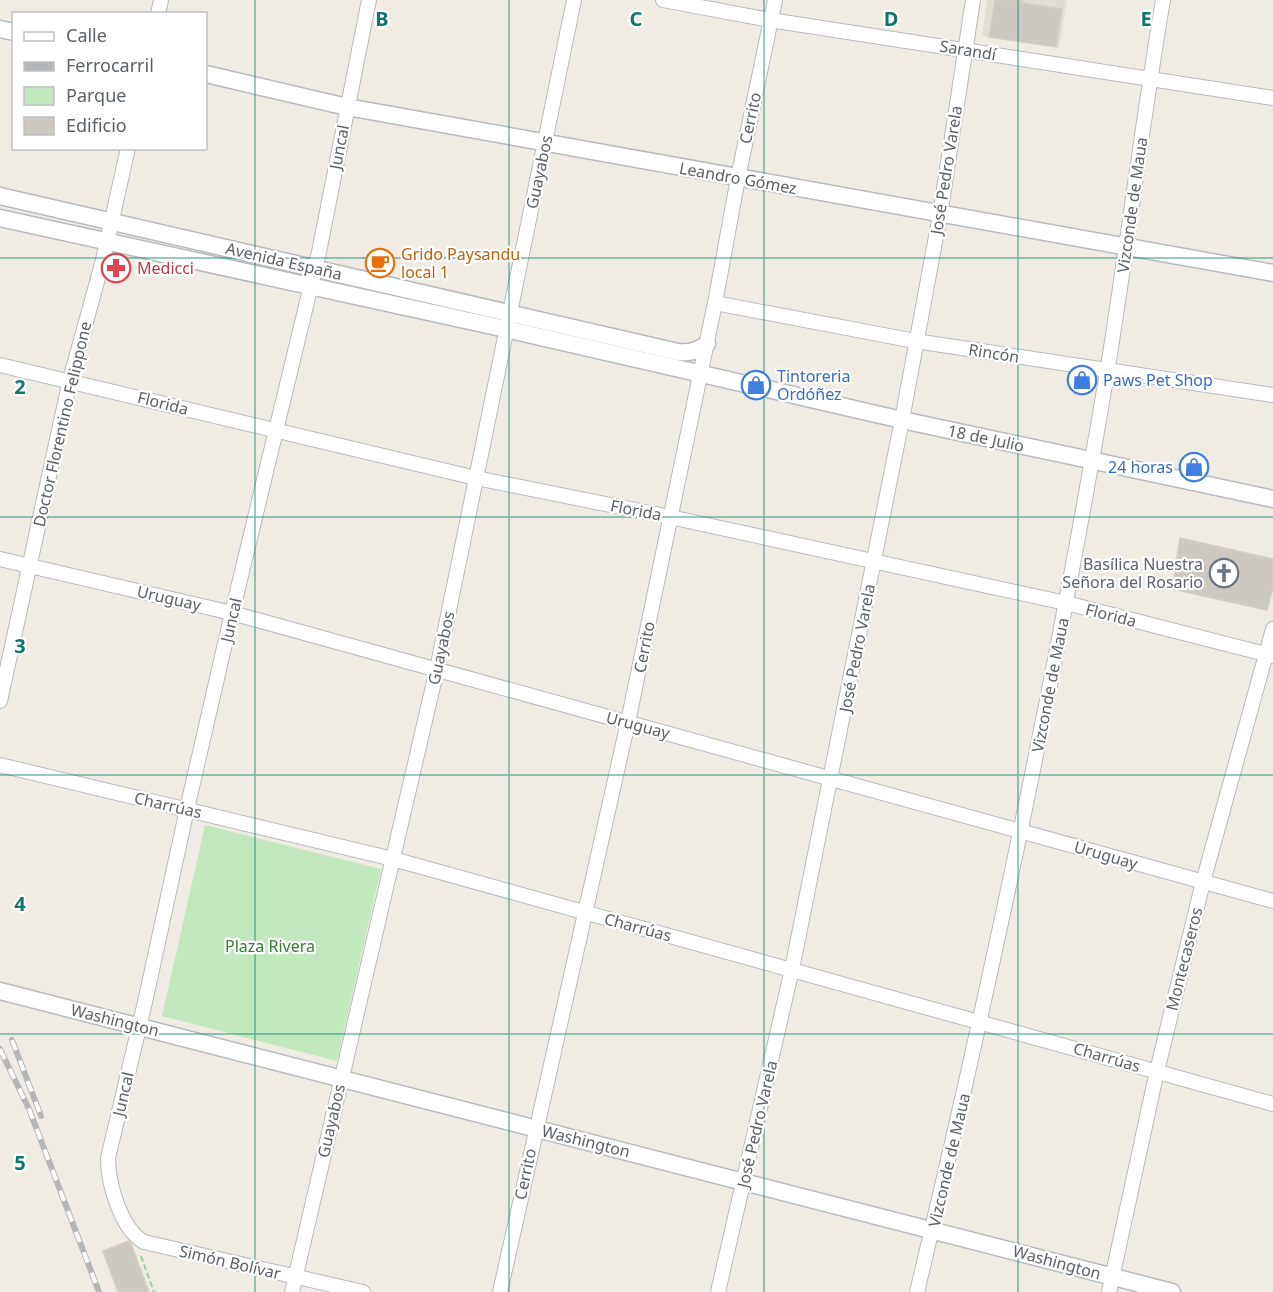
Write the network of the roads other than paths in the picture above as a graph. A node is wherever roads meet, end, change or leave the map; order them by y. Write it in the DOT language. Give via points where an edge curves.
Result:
graph roads {
  1 [pos="369,0"];
  2 [pos="574,0"];
  3 [pos="663,0"];
  4 [pos="775,0"];
  5 [pos="973,0"];
  6 [pos="1163,0"];
  7 [pos="770,20"];
  8 [pos="965,49"];
  9 [pos="207,74"];
  10 [pos="1149,78"];
  11 [pos="1273,98"];
  12 [pos="347,107"];
  13 [pos="545,144"];
  14 [pos="128,150"];
  15 [pos="738,178"];
  16 [pos="0,195"];
  17 [pos="940,215"];
  18 [pos="0,218"];
  19 [pos="112,220"];
  20 [pos="107,242"];
  21 [pos="1126,246"];
  22 [pos="316,269"];
  23 [pos="1273,273"];
  24 [pos="310,288"];
  25 [pos="716,303"];
  26 [pos="508,321"];
  27 [pos="915,341"];
  28 [pos="707,344"];
  29 [pos="0,365"];
  30 [pos="1107,371"];
  31 [pos="700,374"];
  32 [pos="70,380"];
  33 [pos="1273,395"];
  34 [pos="902,420"];
  35 [pos="277,431"];
  36 [pos="1091,460"];
  37 [pos="476,478"];
  38 [pos="1273,500"];
  39 [pos="670,517"];
  40 [pos="0,559"];
  41 [pos="873,563"];
  42 [pos="29,565"];
  43 [pos="1066,603"];
  44 [pos="232,612"];
  45 [pos="1273,629"];
  46 [pos="1269,654"];
  47 [pos="437,669"];
  48 [pos="0,700"];
  49 [pos="628,722"];
  50 [pos="0,765"];
  51 [pos="831,778"];
  52 [pos="187,809"];
  53 [pos="1022,832"];
  54 [pos="393,859"];
  55 [pos="1203,882"];
  56 [pos="1273,902"];
  57 [pos="586,913"];
  58 [pos="792,969"];
  59 [pos="0,991"];
  60 [pos="981,1022"];
  61 [pos="138,1026"];
  62 [pos="1157,1071"];
  63 [pos="340,1079"];
  64 [pos="1273,1104"];
  65 [pos="536,1128"];
  66 [pos="744,1182"];
  67 [pos="932,1230"];
  68 [pos="134,1236"];
  69 [pos="295,1277"];
  70 [pos="1111,1284"];
  71 [pos="292,1292"];
  72 [pos="363,1292"];
  73 [pos="500,1292"];
  74 [pos="718,1292"];
  75 [pos="917,1292"];
  76 [pos="1172,1292"];
  1 -- 12 [label="street, Juncal"];
  2 -- 13 [label="street, Guayabos"];
  3 -- 7 [label="street, Sarandí"];
  4 -- 7 [label="street, Cerrito"];
  5 -- 8 [label="street, José Pedro Varela"];
  6 -- 10 [label="street, Vizconde de Maua"];
  7 -- 8 [label="street, Sarandí"];
  7 -- 15 [label="street, Cerrito"];
  8 -- 10 [label="street, Sarandí"];
  8 -- 17 [label="street, José Pedro Varela"];
  9 -- 12 [label="street, Leandro Gómez"];
  10 -- 11 [label="street, Sarandí"];
  10 -- 21 [label="street, Vizconde de Maua"];
  12 -- 13 [label="street, Leandro Gómez"];
  12 -- 22 [label="street, Juncal"];
  13 -- 15 [label="street, Leandro Gómez"];
  13 -- 26 [label="street, Guayabos"];
  14 -- 19 [label="street, Doctor Florentino Felippone"];
  15 -- 17 [label="street, Leandro Gómez"];
  15 -- 25 [label="street, Cerrito"];
  16 -- 19 [label="street, Avenida España"];
  17 -- 21 [label="street, Leandro Gómez"];
  17 -- 27 [label="street, José Pedro Varela"];
  18 -- 20 [label="street, Avenida España"];
  19 -- 20 [label="street, Doctor Florentino Felippone"];
  19 -- 22 [label="street, Avenida España"];
  20 -- 24 [label="street, Avenida España"];
  20 -- 32 [label="street, Doctor Florentino Felippone"];
  21 -- 23 [label="street, Leandro Gómez"];
  21 -- 30 [label="street, Vizconde de Maua"];
  22 -- 24 [label="street, Juncal"];
  22 -- 26 [label="street, Avenida España"];
  24 -- 26 [label="street, Avenida España"];
  24 -- 35 [label="street, Juncal"];
  25 -- 27 [label="street, Rincón"];
  25 -- 28 [label="street, Cerrito"];
  26 -- 28 [label="street, Avenida España" via="678,352 690,353"];
  26 -- 31 [label="street, Avenida España"];
  26 -- 37 [label="street, Guayabos"];
  27 -- 30 [label="street, Rincón"];
  27 -- 34 [label="street, José Pedro Varela"];
  28 -- 31 [label="street, Cerrito"];
  29 -- 32 [label="street, Florida"];
  30 -- 33 [label="street, Rincón"];
  30 -- 36 [label="street, Vizconde de Maua"];
  31 -- 34 [label="street, 18 de Julio"];
  31 -- 39 [label="street, Cerrito"];
  32 -- 35 [label="street, Florida"];
  32 -- 42 [label="street, Doctor Florentino Felippone"];
  34 -- 36 [label="street, 18 de Julio"];
  34 -- 41 [label="street, José Pedro Varela"];
  35 -- 37 [label="street, Florida"];
  35 -- 44 [label="street, Juncal"];
  36 -- 38 [label="street, 18 de Julio"];
  36 -- 43 [label="street, Vizconde de Maua"];
  37 -- 39 [label="street, Florida"];
  37 -- 47 [label="street, Guayabos"];
  39 -- 41 [label="street, Florida"];
  39 -- 49 [label="street, Cerrito"];
  40 -- 42 [label="street, Uruguay"];
  41 -- 43 [label="street, Florida"];
  41 -- 51 [label="street, José Pedro Varela"];
  42 -- 44 [label="street, Uruguay"];
  42 -- 48 [label="street, Doctor Florentino Felippone"];
  43 -- 46 [label="street, Florida"];
  43 -- 53 [label="street, Vizconde de Maua"];
  44 -- 47 [label="street, Uruguay"];
  44 -- 52 [label="street, Juncal"];
  45 -- 46 [label="street, Montecaseros"];
  46 -- 55 [label="street, Montecaseros"];
  47 -- 49 [label="street, Uruguay"];
  47 -- 54 [label="street, Guayabos"];
  49 -- 51 [label="street, Uruguay"];
  49 -- 57 [label="street, Cerrito"];
  50 -- 52 [label="street, Charrúas"];
  51 -- 53 [label="street, Uruguay"];
  51 -- 58 [label="street, José Pedro Varela"];
  52 -- 54 [label="street, Charrúas"];
  52 -- 61 [label="street, Juncal"];
  53 -- 55 [label="street, Uruguay"];
  53 -- 60 [label="street, Vizconde de Maua"];
  54 -- 57 [label="street, Charrúas"];
  54 -- 63 [label="street, Guayabos"];
  55 -- 56 [label="street, Uruguay"];
  55 -- 62 [label="street, Montecaseros"];
  57 -- 58 [label="street, Charrúas"];
  57 -- 65 [label="street, Cerrito"];
  58 -- 60 [label="street, Charrúas"];
  58 -- 66 [label="street, José Pedro Varela"];
  59 -- 61 [label="street, Washington"];
  60 -- 62 [label="street, Charrúas"];
  60 -- 67 [label="street, Vizconde de Maua"];
  61 -- 63 [label="street, Washington"];
  61 -- 68 [label="street, Juncal" via="108,1158 111,1185"];
  62 -- 64 [label="street, Charrúas"];
  62 -- 70 [label="street, Montecaseros"];
  63 -- 65 [label="street, Washington"];
  63 -- 69 [label="street, Guayabos"];
  65 -- 66 [label="street, Washington"];
  65 -- 73 [label="street, Cerrito"];
  66 -- 67 [label="street, Washington"];
  66 -- 74 [label="street, José Pedro Varela"];
  67 -- 70 [label="street, Washington"];
  67 -- 75 [label="street, Vizconde de Maua"];
  68 -- 69 [label="street, Simón Bolívar" via="144,1242"];
  69 -- 71 [label="street, Guayabos"];
  69 -- 72 [label="street, Simón Bolívar"];
  70 -- 76 [label="street, Washington"];
}
